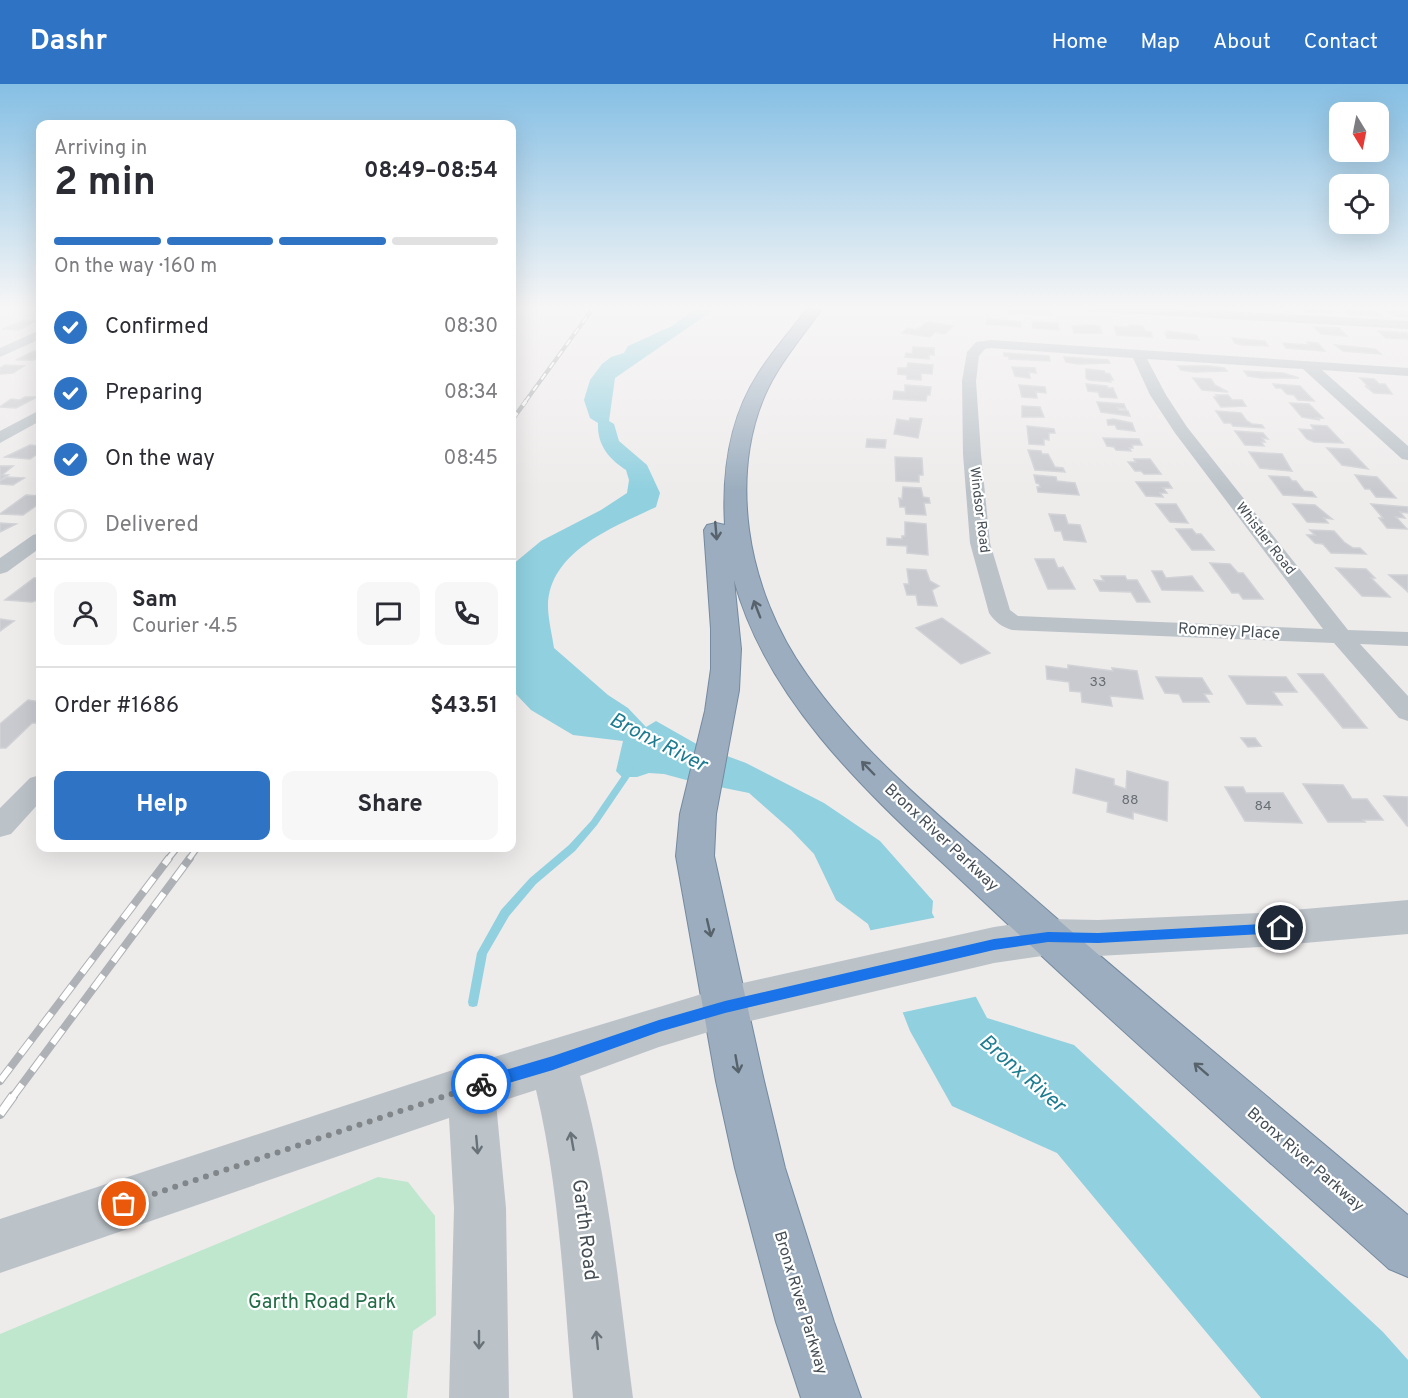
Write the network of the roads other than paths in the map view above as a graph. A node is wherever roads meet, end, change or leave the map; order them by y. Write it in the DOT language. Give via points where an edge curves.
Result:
graph roads {
  1 [pos="756,368"];
  2 [pos="772,368"];
  3 [pos="970,368"];
  4 [pos="1145,368"];
  5 [pos="1311,368"];
  6 [pos="1355,368"];
  7 [pos="1408,372"];
  8 [pos="36,417"];
  9 [pos="0,438"];
  10 [pos="1408,455"];
  11 [pos="36,542"];
  12 [pos="0,568"];
  13 [pos="1050,626"];
  14 [pos="1342,638"];
  15 [pos="1408,639"];
  16 [pos="1408,712"];
  17 [pos="36,789"];
  18 [pos="0,826"];
  19 [pos="1408,917"];
  20 [pos="1048,937"];
  21 [pos="725,1007"];
  22 [pos="553,1063"];
  23 [pos="471,1087"];
  24 [pos="0,1246"];
  25 [pos="1408,1250"];
  26 [pos="478,1398"];
  27 [pos="603,1398"];
  28 [pos="831,1398"];
  1 -- 21 [label="highway, Bronx River Parkway, one-way" via="743,385 730,417 715,491 727,640 724,687 696,824 695,856"];
  20 -- 2 [label="highway, Bronx River Parkway, one-way" via="905,806 844,744 796,682 773,643 744,568 735,498 747,417 760,385"];
  3 -- 13 [label="street, Windsor Road" via="972,454 980,543 1000,612 1012,623"];
  4 -- 14 [label="street, Whistler Road" via="1181,429"];
  5 -- 10 [label="street"];
  6 -- 7 [label="street"];
  8 -- 9 [label="street"];
  11 -- 12 [label="street"];
  13 -- 14 [label="street, Romney Place"];
  14 -- 15 [label="street, Romney Place"];
  14 -- 16 [label="street, Whistler Road"];
  17 -- 18 [label="street"];
  19 -- 20 [label="street" via="1260,930"];
  20 -- 21 [label="street" via="994,945"];
  25 -- 20 [label="highway, Bronx River Parkway, one-way"];
  21 -- 22 [label="street"];
  21 -- 28 [label="highway, Bronx River Parkway, one-way" via="760,1167"];
  22 -- 23 [label="street"];
  27 -- 22 [label="street, Garth Road, one-way" via="582,1198"];
  23 -- 24 [label="street"];
  23 -- 26 [label="street, one-way" via="480,1208"];
}
